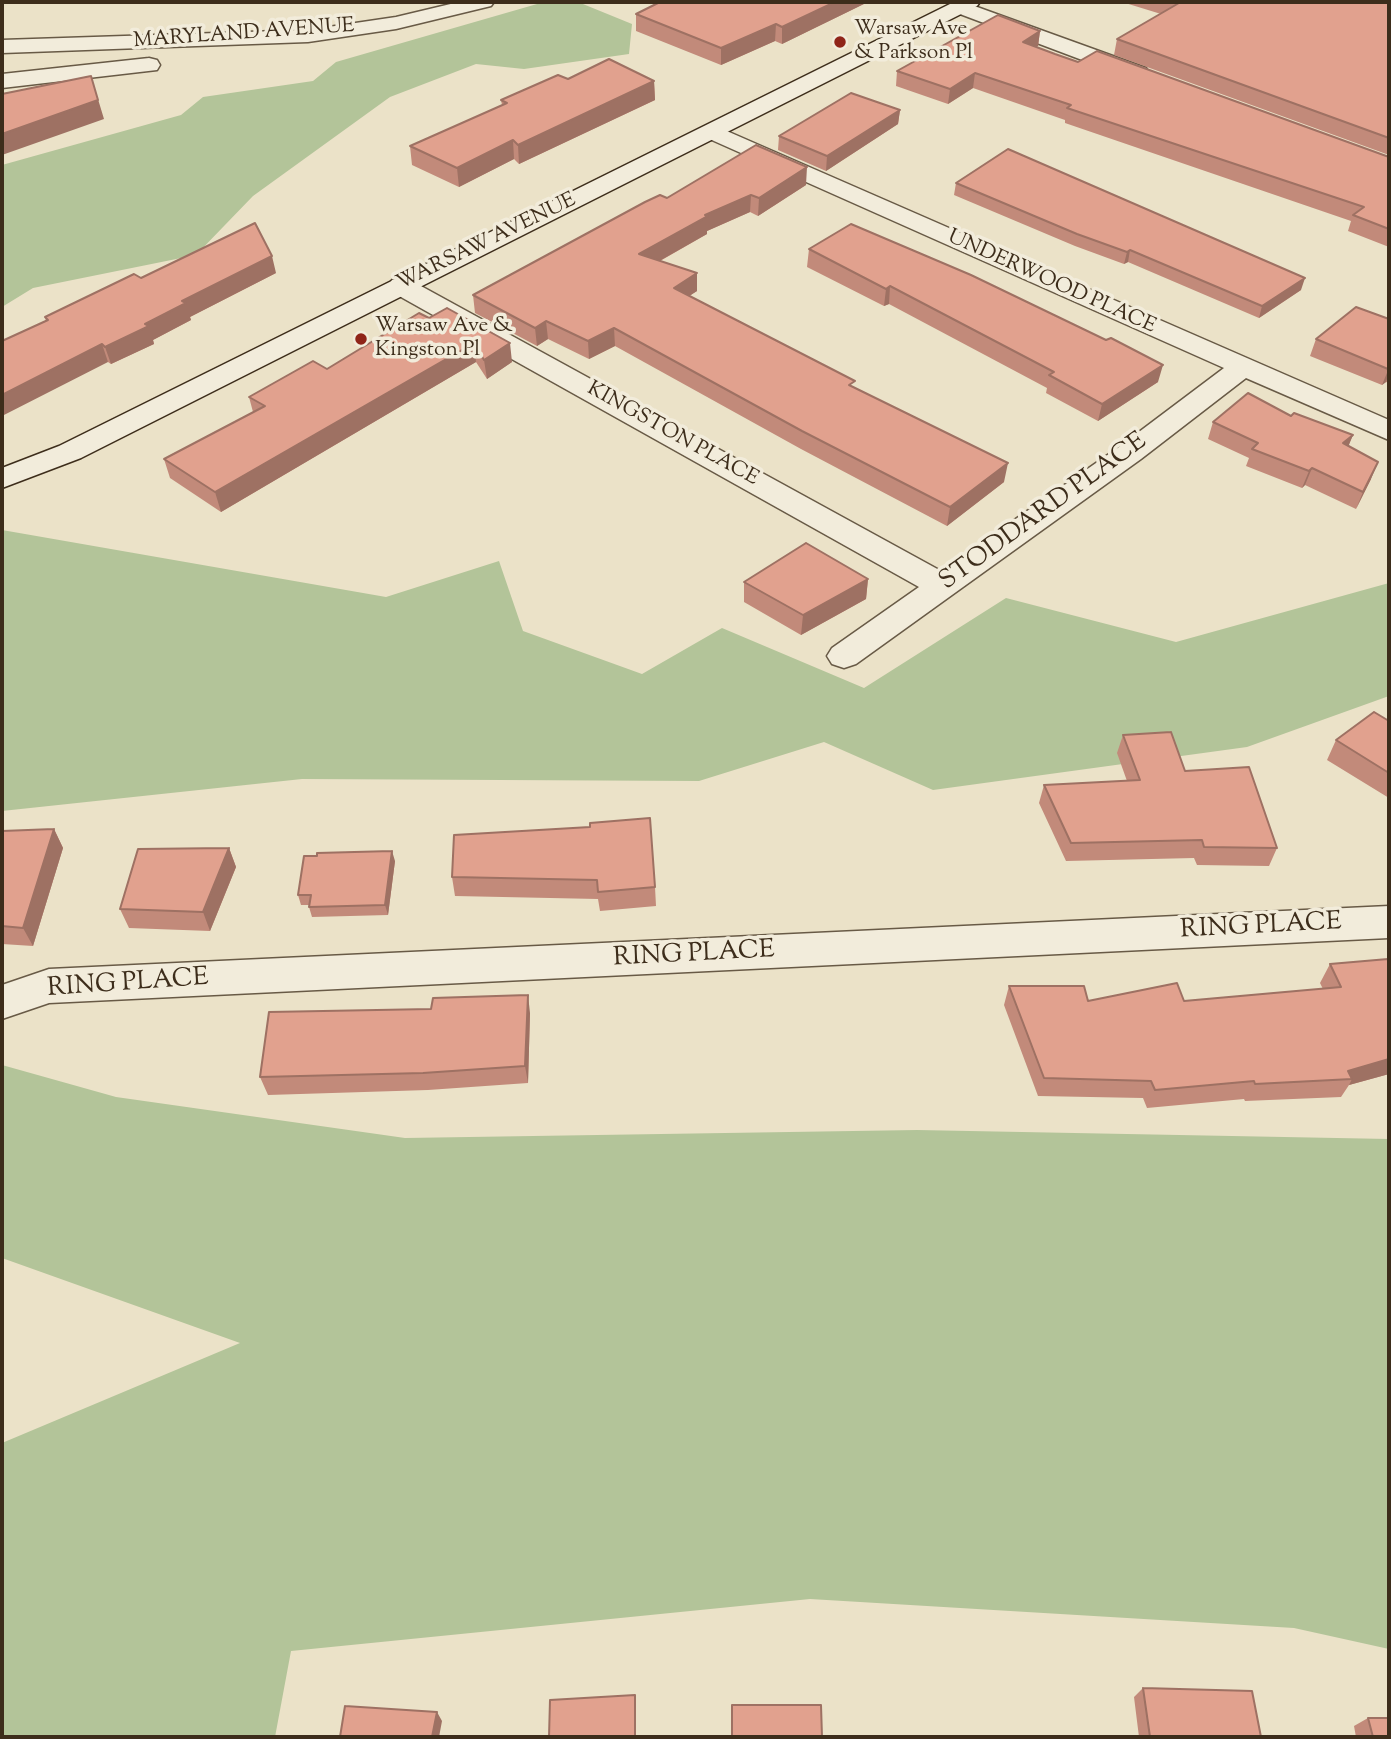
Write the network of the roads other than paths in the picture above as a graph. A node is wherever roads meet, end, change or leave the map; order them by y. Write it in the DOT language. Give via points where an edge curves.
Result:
graph roads {
  1 [pos="484,2"];
  2 [pos="964,4"];
  3 [pos="361,7"];
  4 [pos="396,23"];
  5 [pos="2,47"];
  6 [pos="1155,79"];
  7 [pos="2,81"];
  8 [pos="713,132"];
  9 [pos="401,286"];
  10 [pos="1242,368"];
  11 [pos="1389,431"];
  12 [pos="2,479"];
  13 [pos="942,586"];
  14 [pos="844,656"];
  15 [pos="1389,922"];
  16 [pos="2,1002"];
  1 -- 4 [label="street, MARYLAND AVENUE"];
  2 -- 6 [label="street"];
  2 -- 8 [label="street, WARSAW AVENUE"];
  3 -- 4 [label="street"];
  4 -- 5 [label="street, MARYLAND AVENUE" via="286,37"];
  4 -- 7 [label="street" via="314,47"];
  8 -- 9 [label="street, WARSAW AVENUE"];
  8 -- 10 [label="street, UNDERWOOD PLACE"];
  9 -- 12 [label="street, WARSAW AVENUE" via="70,452"];
  9 -- 13 [label="street, KINGSTON PLACE"];
  10 -- 11 [label="street, UNDERWOOD PLACE"];
  10 -- 13 [label="street, STODDARD PLACE"];
  13 -- 14 [label="street, STODDARD PLACE"];
  15 -- 16 [label="street, RING PLACE" via="49,986"];
}
